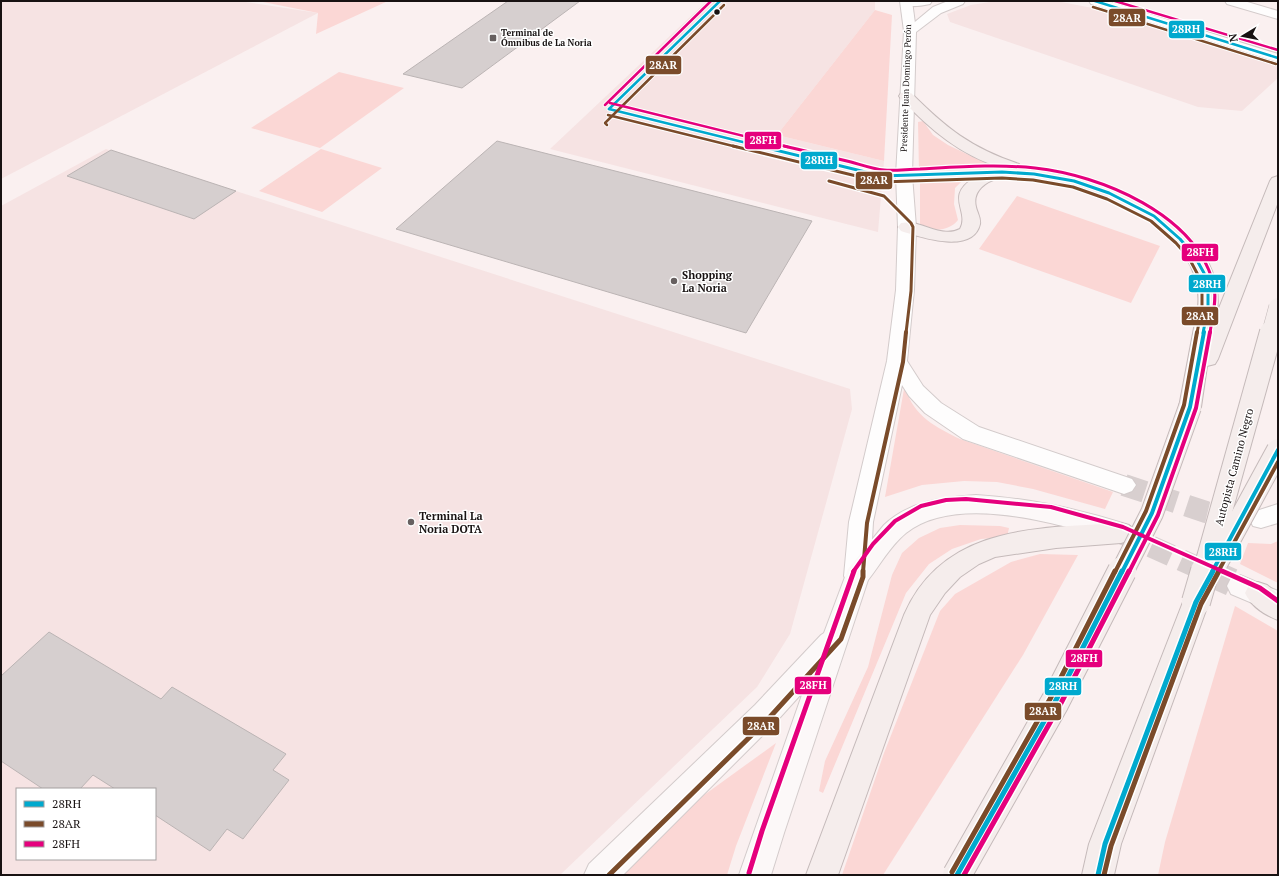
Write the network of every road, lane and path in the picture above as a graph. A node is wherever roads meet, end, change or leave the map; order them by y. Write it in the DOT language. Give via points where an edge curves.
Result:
graph roads {
  1 [pos="906,1"];
  2 [pos="926,1"];
  3 [pos="959,1"];
  4 [pos="1095,1"];
  5 [pos="1231,1"];
  6 [pos="1106,3"];
  7 [pos="1278,15"];
  8 [pos="910,31"];
  9 [pos="1278,57"];
  10 [pos="906,96"];
  11 [pos="1002,172"];
  12 [pos="1034,174"];
  13 [pos="904,175"];
  14 [pos="1278,181"];
  15 [pos="907,227"];
  16 [pos="1278,307"];
  17 [pos="897,361"];
  18 [pos="1190,407"];
  19 [pos="1278,450"];
  20 [pos="1124,484"];
  21 [pos="1121,533"];
  22 [pos="857,576"];
  23 [pos="1259,594"];
  24 [pos="1196,602"];
  25 [pos="1278,609"];
  26 [pos="836,636"];
  27 [pos="600,875"];
  28 [pos="755,875"];
  29 [pos="822,875"];
  30 [pos="957,875"];
  31 [pos="1098,875"];
  1 -- 2 [label="street"];
  1 -- 8 [label="street, Presidente Juan Domingo Perón"];
  3 -- 8 [label="street" via="937,10"];
  4 -- 6 [label="street"];
  5 -- 7 [label="street"];
  6 -- 9 [label="street"];
  8 -- 10 [label="street, Presidente Juan Domingo Perón"];
  10 -- 12 [label="highway" via="930,121 958,144 1001,164"];
  10 -- 13 [label="street, Presidente Juan Domingo Perón"];
  11 -- 12 [label="highway"];
  11 -- 13 [label="highway"];
  11 -- 15 [label="highway" via="982,179 972,187 967,197 971,225 968,231 948,237"];
  12 -- 18 [label="highway" via="1074,181 1128,202 1167,226 1194,255 1204,273 1208,288 1208,308"];
  13 -- 15 [label="street, Presidente Juan Domingo Perón"];
  14 -- 18 [label="highway"];
  15 -- 17 [label="street, Presidente Juan Domingo Perón" via="905,290"];
  16 -- 24 [label="highway, Autopista Camino Negro, bridge"];
  17 -- 20 [label="street" via="916,391 933,408 971,433"];
  17 -- 22 [label="street, Presidente Juan Domingo Perón" via="861,522"];
  18 -- 30 [label="highway, bridge" via="1152,513 1055,702"];
  19 -- 24 [label="highway, bridge"];
  21 -- 22 [label="main road" via="1050,513 999,507 947,506 923,512 898,526"];
  21 -- 29 [label="highway" via="1047,538 990,548 969,558 935,586 922,603 912,628"];
  22 -- 26 [label="main road"];
  23 -- 25 [label="highway"];
  24 -- 31 [label="highway, Autopista Camino Negro" via="1105,844"];
  26 -- 27 [label="main road" via="765,714"];
  26 -- 28 [label="main road"];
}
